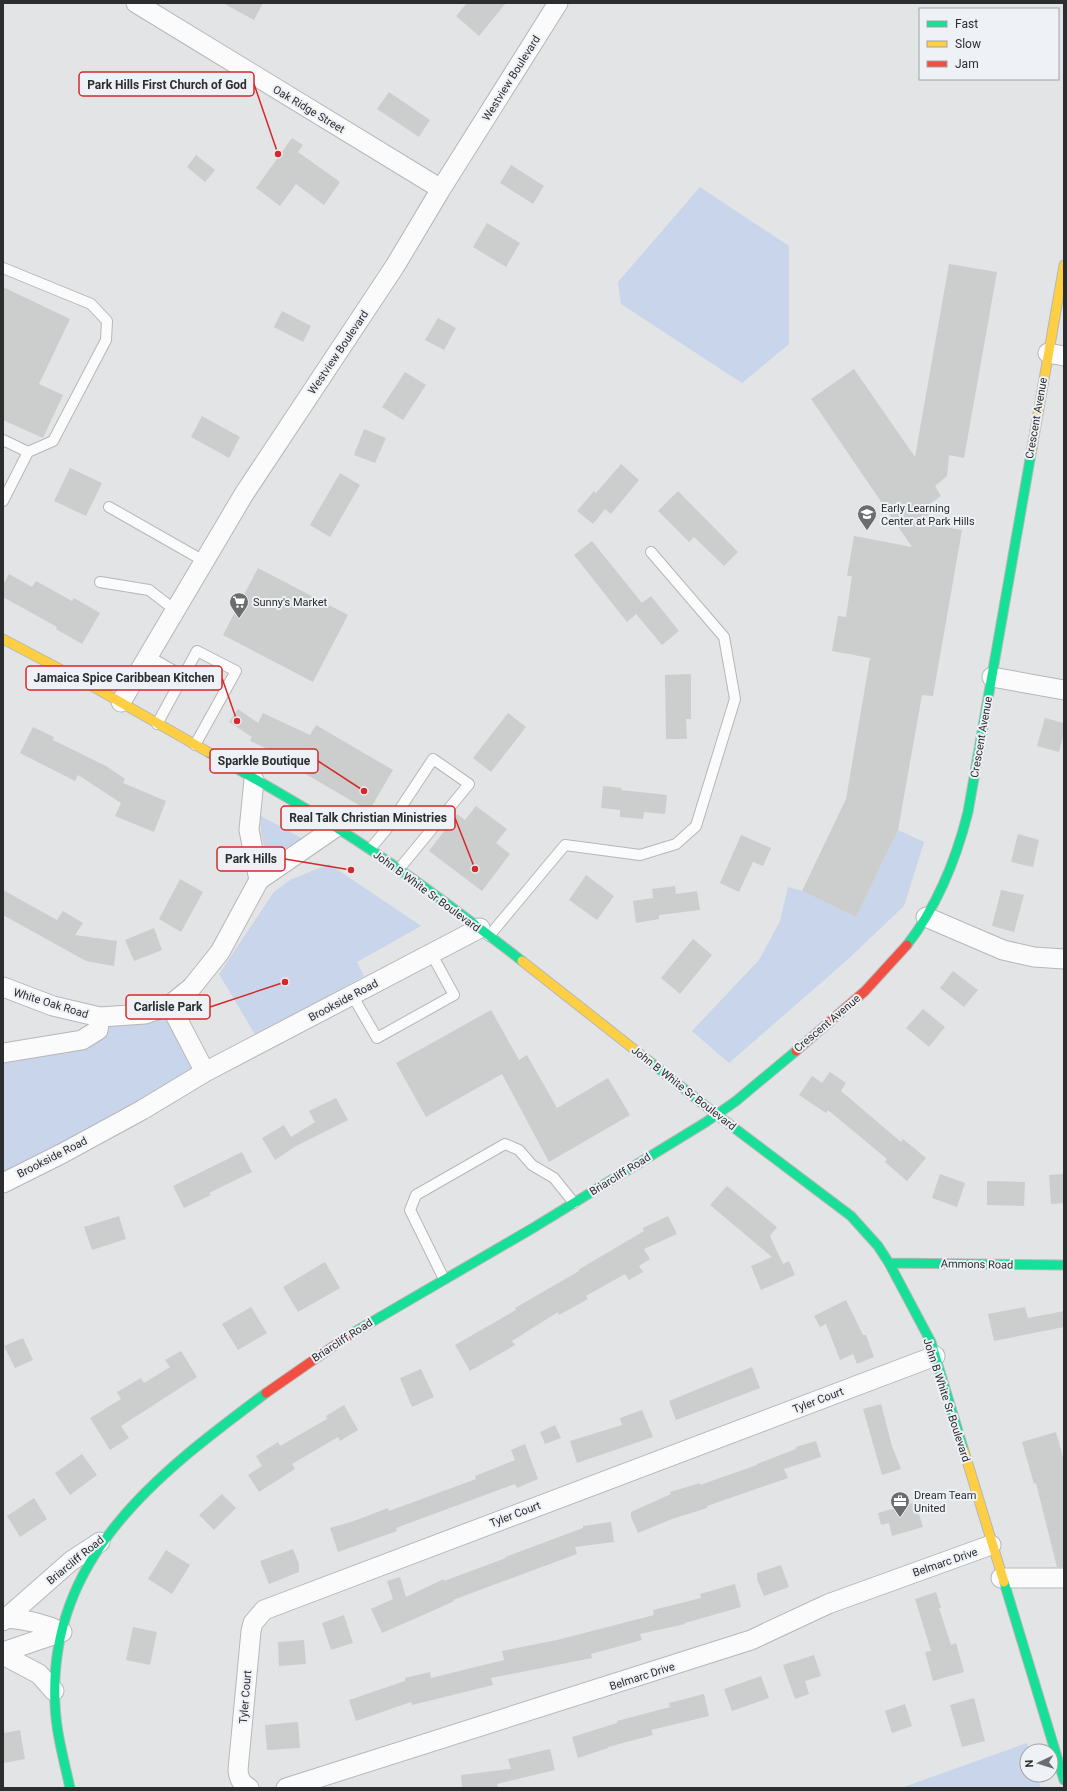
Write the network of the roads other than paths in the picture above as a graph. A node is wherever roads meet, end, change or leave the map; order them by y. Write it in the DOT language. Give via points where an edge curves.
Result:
graph roads {
  1 [pos="136,3"];
  2 [pos="558,3"];
  3 [pos="441,189"];
  4 [pos="1064,265"];
  5 [pos="3,268"];
  6 [pos="1056,354"];
  7 [pos="3,440"];
  8 [pos="28,452"];
  9 [pos="3,501"];
  10 [pos="109,507"];
  11 [pos="651,552"];
  12 [pos="204,561"];
  13 [pos="100,582"];
  14 [pos="175,610"];
  15 [pos="3,639"];
  16 [pos="148,656"];
  17 [pos="183,676"];
  18 [pos="992,677"];
  19 [pos="1064,690"];
  20 [pos="121,702"];
  21 [pos="157,724"];
  22 [pos="195,745"];
  23 [pos="254,780"];
  24 [pos="336,827"];
  25 [pos="370,850"];
  26 [pos="399,869"];
  27 [pos="259,880"];
  28 [pos="926,917"];
  29 [pos="485,932"];
  30 [pos="432,954"];
  31 [pos="1064,959"];
  32 [pos="3,987"];
  33 [pos="352,995"];
  34 [pos="170,1005"];
  35 [pos="100,1017"];
  36 [pos="3,1053"];
  37 [pos="205,1072"];
  38 [pos="717,1115"];
  39 [pos="3,1182"];
  40 [pos="574,1203"];
  41 [pos="889,1263"];
  42 [pos="1064,1266"];
  43 [pos="444,1279"];
  44 [pos="935,1356"];
  45 [pos="100,1542"];
  46 [pos="992,1545"];
  47 [pos="1002,1578"];
  48 [pos="1064,1578"];
  49 [pos="5,1619"];
  50 [pos="62,1632"];
  51 [pos="3,1654"];
  52 [pos="54,1691"];
  53 [pos="1063,1776"];
  54 [pos="246,1786"];
  55 [pos="70,1788"];
  56 [pos="286,1788"];
  1 -- 3 [label="street, Oak Ridge Street"];
  2 -- 3 [label="street, Westview Boulevard"];
  3 -- 12 [label="street, Westview Boulevard" via="395,266 244,494"];
  4 -- 6 [label="street, Crescent Avenue"];
  5 -- 8 [label="lane" via="91,304 106,321 106,340 53,441"];
  6 -- 18 [label="street, Crescent Avenue"];
  7 -- 8 [label="lane"];
  8 -- 9 [label="lane"];
  10 -- 12 [label="lane"];
  11 -- 29 [label="lane" via="724,637 735,699 696,826 676,844 640,855 565,845"];
  12 -- 14 [label="street, Westview Boulevard"];
  13 -- 14 [label="lane" via="149,590"];
  14 -- 16 [label="street, Westview Boulevard"];
  15 -- 20 [label="street, John B White Sr Boulevard"];
  16 -- 17 [label="lane"];
  16 -- 20 [label="street, Westview Boulevard"];
  17 -- 21 [label="lane"];
  17 -- 22 [label="lane" via="197,651 236,671"];
  18 -- 19 [label="street"];
  18 -- 28 [label="street, Crescent Avenue" via="962,840 950,873"];
  20 -- 21 [label="street, John B White Sr Boulevard"];
  21 -- 22 [label="street, John B White Sr Boulevard"];
  22 -- 23 [label="street, John B White Sr Boulevard"];
  23 -- 24 [label="street, John B White Sr Boulevard"];
  23 -- 27 [label="street" via="249,830"];
  24 -- 25 [label="street, John B White Sr Boulevard"];
  24 -- 27 [label="street"];
  25 -- 26 [label="street, John B White Sr Boulevard"];
  25 -- 26 [label="lane" via="433,759 469,784"];
  26 -- 29 [label="street, John B White Sr Boulevard"];
  27 -- 34 [label="street, White Oak Road" via="220,952 192,987"];
  28 -- 31 [label="street" via="1003,950 1034,958"];
  28 -- 38 [label="street, Crescent Avenue" via="888,967 861,996"];
  29 -- 30 [label="street, Brookside Road"];
  29 -- 38 [label="street, John B White Sr Boulevard"];
  30 -- 33 [label="street, Brookside Road"];
  30 -- 33 [label="lane" via="454,995 377,1038"];
  32 -- 35 [label="street, White Oak Road" via="53,1006"];
  33 -- 37 [label="street, Brookside Road"];
  34 -- 35 [label="street, White Oak Road" via="145,1014"];
  34 -- 37 [label="street"];
  35 -- 36 [label="street" via="98,1030 82,1040"];
  37 -- 39 [label="street, Brookside Road" via="76,1146"];
  38 -- 40 [label="street, Briarcliff Road"];
  38 -- 41 [label="street, John B White Sr Boulevard" via="851,1216 878,1246"];
  40 -- 43 [label="street, Briarcliff Road"];
  40 -- 43 [label="lane" via="554,1178 532,1164 519,1150 505,1144 416,1195 410,1210"];
  41 -- 42 [label="street, Ammons Road"];
  41 -- 44 [label="street, John B White Sr Boulevard" via="931,1342"];
  43 -- 45 [label="street, Briarcliff Road" via="365,1325 244,1409 132,1504"];
  44 -- 46 [label="street, John B White Sr Boulevard"];
  44 -- 54 [label="street, Tyler Court" via="264,1610 253,1623 251,1631 238,1770 239,1778"];
  45 -- 49 [label="street, Briarcliff Road" via="71,1561"];
  45 -- 50 [label="street" via="84,1570"];
  46 -- 47 [label="street, John B White Sr Boulevard"];
  46 -- 56 [label="street, Belmarc Drive" via="828,1604 751,1640"];
  47 -- 48 [label="street"];
  47 -- 53 [label="street, John B White Sr Boulevard"];
  49 -- 50 [label="street, Briarcliff Road" via="31,1620"];
  50 -- 51 [label="street"];
  50 -- 52 [label="street"];
  51 -- 52 [label="street" via="39,1674"];
  52 -- 55 [label="street" via="62,1756"];
}
